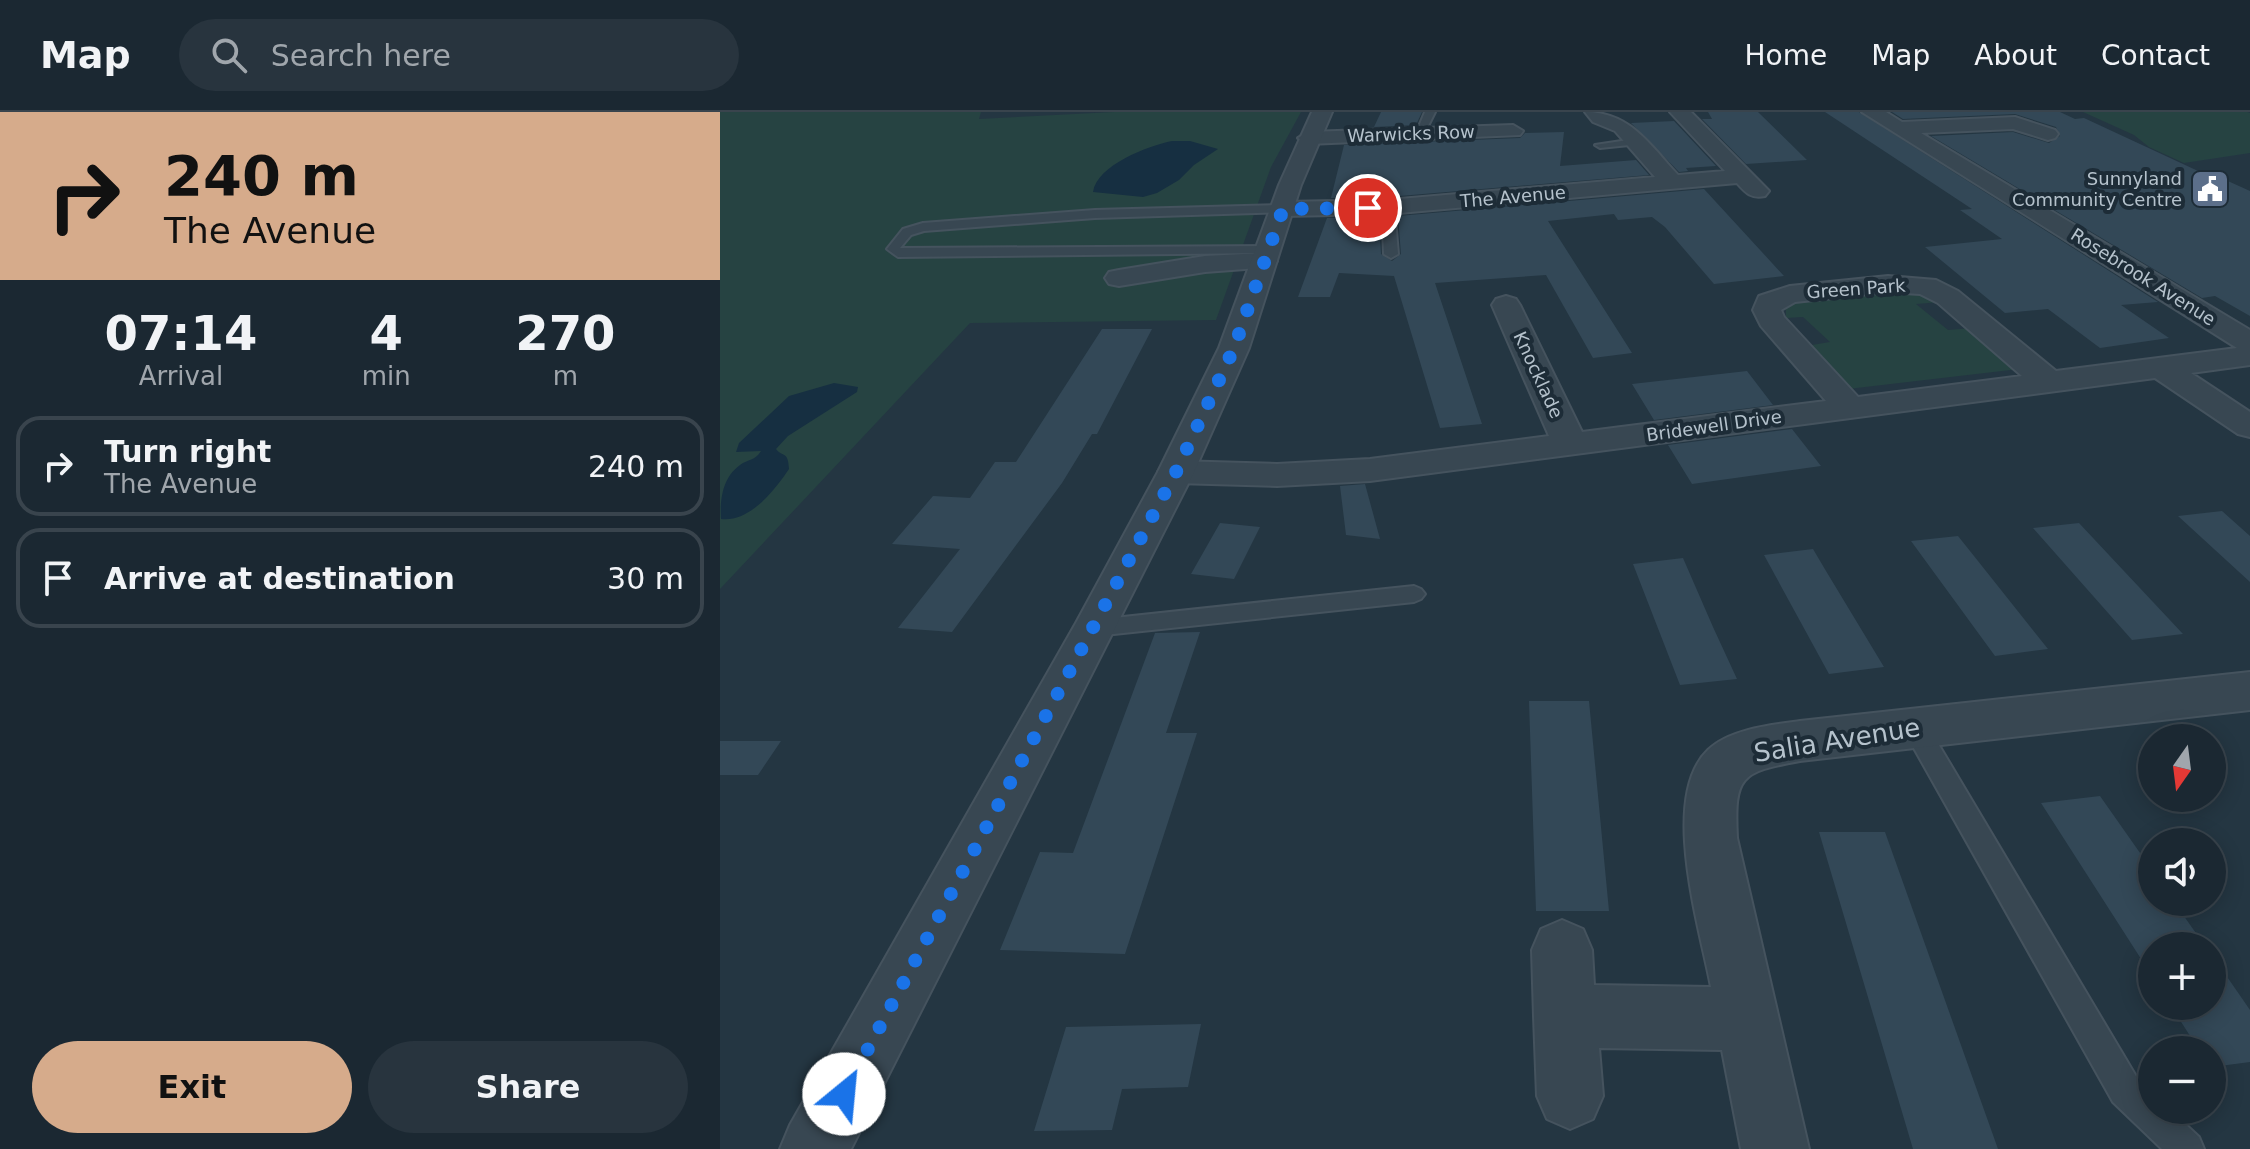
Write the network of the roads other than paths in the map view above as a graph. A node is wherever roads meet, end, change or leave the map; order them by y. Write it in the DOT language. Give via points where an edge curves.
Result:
graph roads {
  1 [pos="1430,112"];
  2 [pos="1595,112"];
  3 [pos="1680,112"];
  4 [pos="1872,112"];
  5 [pos="1315,125"];
  6 [pos="1900,128"];
  7 [pos="1513,131"];
  8 [pos="1419,134"];
  9 [pos="2048,134"];
  10 [pos="1635,142"];
  11 [pos="1600,145"];
  12 [pos="1672,182"];
  13 [pos="1388,207"];
  14 [pos="1272,240"];
  15 [pos="1391,254"];
  16 [pos="1118,280"];
  17 [pos="1506,305"];
  18 [pos="2250,343"];
  19 [pos="2250,356"];
  20 [pos="2160,367"];
  21 [pos="2049,382"];
  22 [pos="1850,408"];
  23 [pos="2250,427"];
  24 [pos="1571,445"];
  25 [pos="1176,472"];
  26 [pos="1414,594"];
  27 [pos="1095,628"];
  28 [pos="2250,691"];
  29 [pos="1915,727"];
  30 [pos="1562,950"];
  31 [pos="1565,1016"];
  32 [pos="1747,1019"];
  33 [pos="1570,1096"];
  34 [pos="814,1149"];
  35 [pos="1775,1149"];
  36 [pos="2187,1149"];
  1 -- 8 [label="lane"];
  2 -- 10 [label="street" via="1622,127"];
  3 -- 12 [label="street, The Avenue" via="1751,184"];
  4 -- 6 [label="street, Rosebrook Avenue"];
  5 -- 8 [label="street, Warwicks Row"];
  5 -- 14 [label="street"];
  6 -- 9 [label="street" via="2015,123"];
  6 -- 18 [label="street, Rosebrook Avenue"];
  7 -- 8 [label="street, Warwicks Row"];
  10 -- 11 [label="lane"];
  10 -- 12 [label="street"];
  12 -- 13 [label="street, The Avenue"];
  13 -- 14 [label="street, The Avenue"];
  13 -- 15 [label="lane"];
  14 -- 14 [label="lane" via="912,253 893,249 907,232 923,227 1095,214"];
  14 -- 16 [label="street, The Avenue" via="1205,264"];
  14 -- 25 [label="street" via="1234,348"];
  17 -- 24 [label="street, Knocklade"];
  19 -- 20 [label="street, Bridewell Drive"];
  20 -- 21 [label="street, Bridewell Drive"];
  20 -- 23 [label="street"];
  21 -- 22 [label="street, Bridewell Drive"];
  21 -- 22 [label="street, Green Park" via="1948,297 1926,286 1874,286 1772,300 1767,308 1771,320"];
  22 -- 24 [label="street, Bridewell Drive"];
  24 -- 25 [label="street, Bridewell Drive" via="1323,474"];
  25 -- 27 [label="street"];
  26 -- 27 [label="lane"];
  27 -- 34 [label="street"];
  28 -- 29 [label="street, Salia Avenue"];
  29 -- 32 [label="street, Salia Avenue" via="1757,749 1738,756 1716,775 1709,802 1710,838"];
  29 -- 36 [label="lane" via="2125,1090"];
  30 -- 31 [label="street"];
  31 -- 32 [label="street"];
  31 -- 33 [label="street"];
  32 -- 35 [label="street, Salia Avenue"];
}
